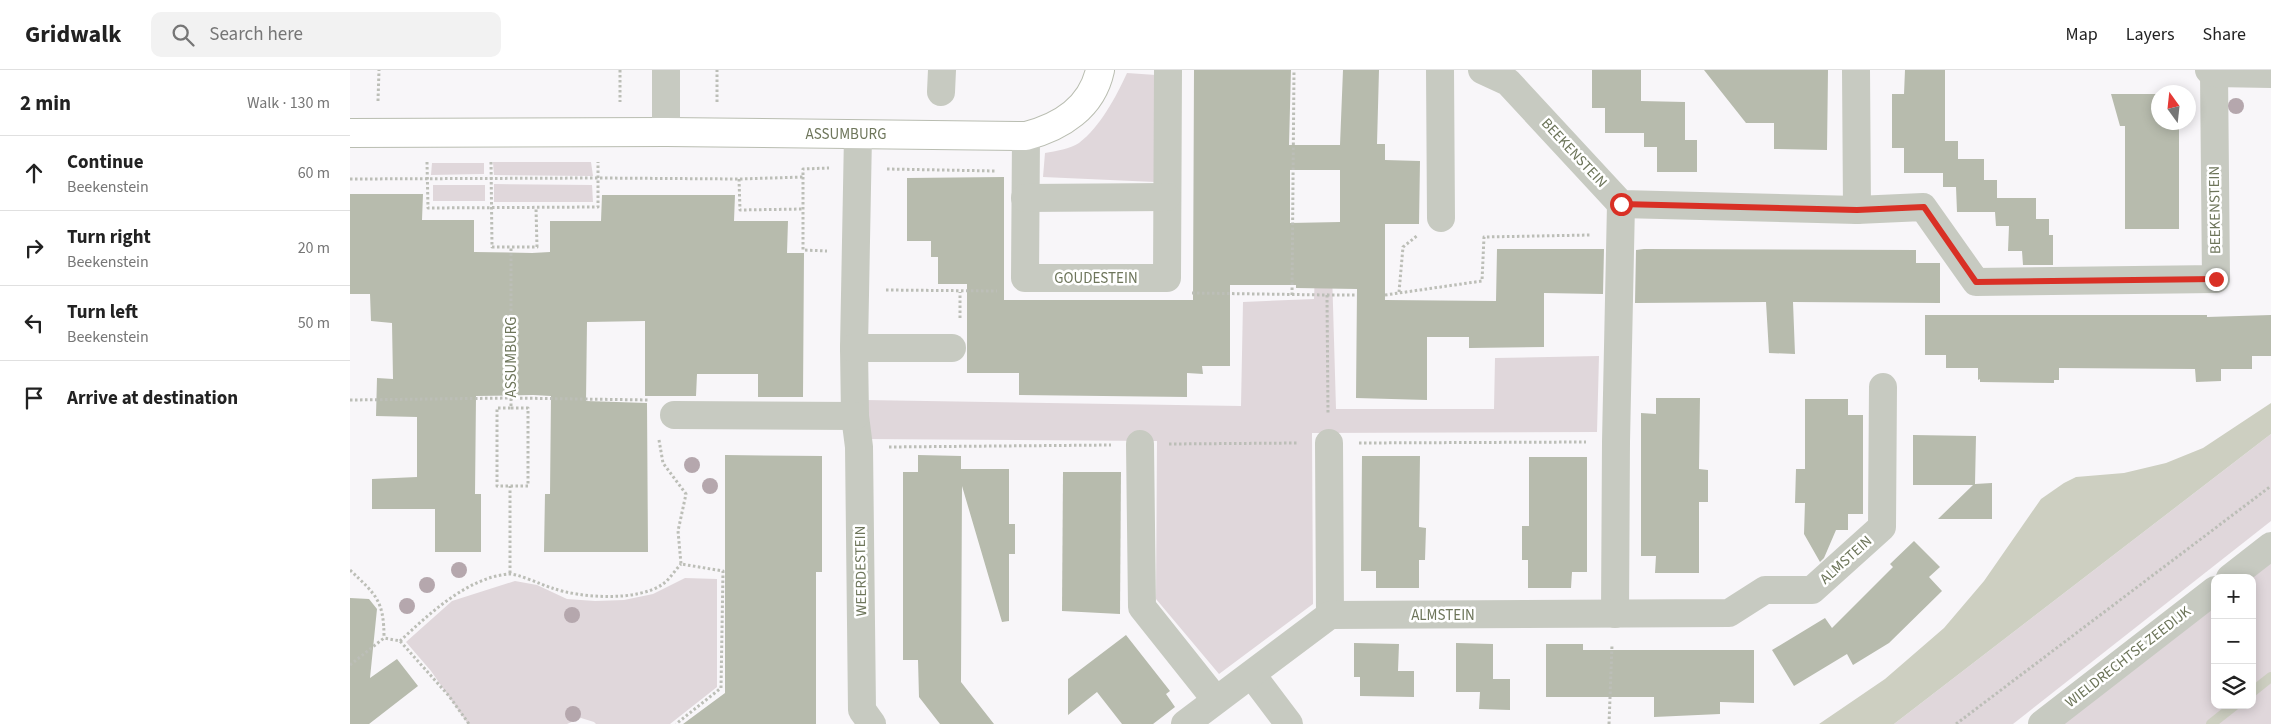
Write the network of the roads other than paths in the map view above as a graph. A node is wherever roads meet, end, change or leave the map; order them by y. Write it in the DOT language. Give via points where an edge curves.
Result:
graph roads {
  1 [pos="666,70"];
  2 [pos="1100,70"];
  3 [pos="1168,70"];
  4 [pos="1440,70"];
  5 [pos="1482,70"];
  6 [pos="1856,70"];
  7 [pos="2211,71"];
  8 [pos="2271,74"];
  9 [pos="1508,76"];
  10 [pos="666,132"];
  11 [pos="350,133"];
  12 [pos="858,135"];
  13 [pos="1026,136"];
  14 [pos="1025,185"];
  15 [pos="1167,197"];
  16 [pos="1621,204"];
  17 [pos="1857,210"];
  18 [pos="1440,218"];
  19 [pos="854,348"];
  20 [pos="952,348"];
  21 [pos="1883,387"];
  22 [pos="855,416"];
  23 [pos="662,417"];
  24 [pos="1329,443"];
  25 [pos="1140,444"];
  26 [pos="2271,546"];
  27 [pos="2235,574"];
  28 [pos="2211,593"];
  29 [pos="1615,614"];
  30 [pos="1330,615"];
  31 [pos="1252,675"];
  32 [pos="1216,700"];
  33 [pos="872,724"];
  34 [pos="1185,724"];
  35 [pos="1289,724"];
  36 [pos="2042,724"];
  1 -- 10 [label="street"];
  2 -- 13 [label="street, ASSUMBURG" via="1090,95 1077,111 1062,123"];
  3 -- 15 [label="street"];
  4 -- 18 [label="street"];
  5 -- 9 [label="street, BEEKENSTEIN"];
  6 -- 17 [label="street"];
  7 -- 8 [label="street, BEEKENSTEIN"];
  7 -- 17 [label="street, BEEKENSTEIN" via="2216,279 1976,282 1924,207"];
  9 -- 16 [label="street, BEEKENSTEIN"];
  10 -- 11 [label="street, ASSUMBURG"];
  10 -- 12 [label="street, ASSUMBURG"];
  12 -- 13 [label="street, ASSUMBURG"];
  12 -- 19 [label="street, WEERDESTEIN"];
  13 -- 14 [label="street"];
  14 -- 15 [label="street"];
  14 -- 15 [label="street, GOUDESTEIN" via="1026,278 1167,278"];
  16 -- 17 [label="street, BEEKENSTEIN"];
  16 -- 29 [label="street"];
  19 -- 20 [label="street"];
  19 -- 22 [label="street, WEERDESTEIN"];
  21 -- 29 [label="street, ALMSTEIN" via="1882,527 1812,590 1765,590 1729,613"];
  22 -- 23 [label="street"];
  22 -- 33 [label="street, WEERDESTEIN" via="859,447 862,710"];
  24 -- 30 [label="street"];
  25 -- 32 [label="street" via="1142,608"];
  26 -- 27 [label="street"];
  28 -- 36 [label="street, WIELDRECHTSE ZEEDIJK"];
  29 -- 30 [label="street, ALMSTEIN"];
  30 -- 31 [label="street"];
  31 -- 32 [label="street"];
  31 -- 35 [label="street"];
  32 -- 34 [label="street"];
}
